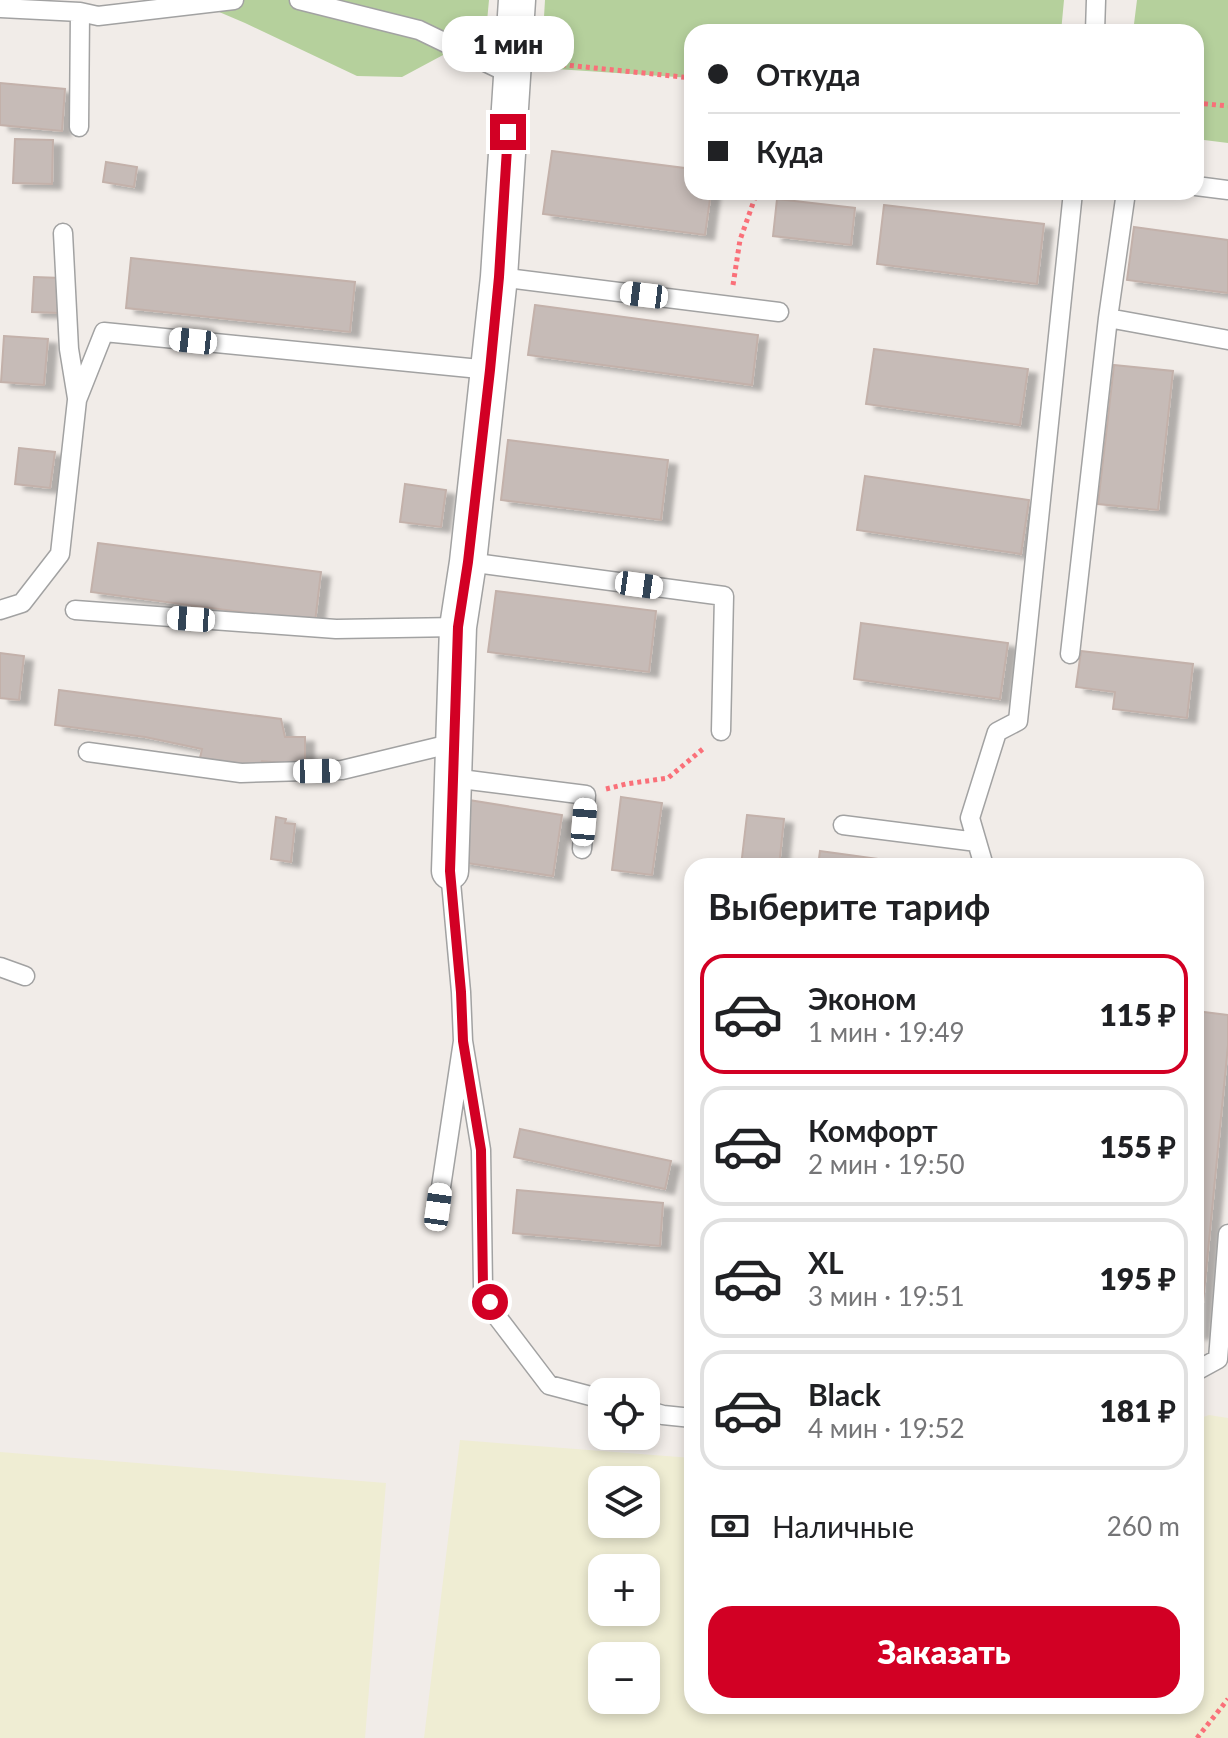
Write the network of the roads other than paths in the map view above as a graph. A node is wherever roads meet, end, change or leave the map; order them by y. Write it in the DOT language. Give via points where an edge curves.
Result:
graph roads {
  1 [pos="234,0"];
  2 [pos="299,0"];
  3 [pos="517,0"];
  4 [pos="1096,0"];
  5 [pos="0,8"];
  6 [pos="80,12"];
  7 [pos="1095,24"];
  8 [pos="512,67"];
  9 [pos="79,127"];
  10 [pos="1204,187"];
  11 [pos="1228,190"];
  12 [pos="1072,200"];
  13 [pos="1125,200"];
  14 [pos="63,233"];
  15 [pos="499,277"];
  16 [pos="779,312"];
  17 [pos="1108,318"];
  18 [pos="1228,340"];
  19 [pos="490,370"];
  20 [pos="77,400"];
  21 [pos="468,562"];
  22 [pos="0,610"];
  23 [pos="75,610"];
  24 [pos="458,627"];
  25 [pos="1070,654"];
  26 [pos="721,731"];
  27 [pos="88,752"];
  28 [pos="453,761"];
  29 [pos="843,825"];
  30 [pos="977,842"];
  31 [pos="582,849"];
  32 [pos="982,858"];
  33 [pos="450,871"];
  34 [pos="0,967"];
  35 [pos="25,976"];
  36 [pos="463,1041"];
  37 [pos="438,1207"];
  38 [pos="1228,1234"];
  39 [pos="1223,1360"];
  40 [pos="1204,1368"];
  41 [pos="588,1395"];
  42 [pos="660,1414"];
  43 [pos="684,1417"];
  1 -- 6 [label="lane" via="98,16"];
  2 -- 8 [label="lane" via="419,30"];
  3 -- 8 [label="street"];
  4 -- 7 [label="lane"];
  5 -- 6 [label="lane"];
  6 -- 9 [label="lane"];
  8 -- 15 [label="street"];
  10 -- 11 [label="lane"];
  12 -- 30 [label="lane" via="1018,721 997,732 970,818"];
  13 -- 17 [label="lane"];
  14 -- 20 [label="lane"];
  15 -- 16 [label="lane"];
  15 -- 19 [label="street"];
  17 -- 18 [label="lane"];
  17 -- 25 [label="lane"];
  19 -- 20 [label="lane" via="104,332"];
  19 -- 21 [label="street"];
  20 -- 22 [label="lane" via="60,554 22,603"];
  21 -- 24 [label="street"];
  21 -- 26 [label="lane" via="724,596"];
  23 -- 24 [label="lane" via="336,629"];
  24 -- 28 [label="street"];
  27 -- 28 [label="lane" via="241,773"];
  28 -- 31 [label="lane" via="586,795"];
  28 -- 33 [label="street"];
  29 -- 30 [label="lane"];
  30 -- 32 [label="lane"];
  33 -- 36 [label="lane"];
  34 -- 35 [label="lane"];
  36 -- 37 [label="lane"];
  36 -- 41 [label="lane" via="481,1150 483,1287 498,1318 549,1385"];
  38 -- 39 [label="lane"];
  39 -- 40 [label="lane"];
  42 -- 43 [label="lane"];
}
